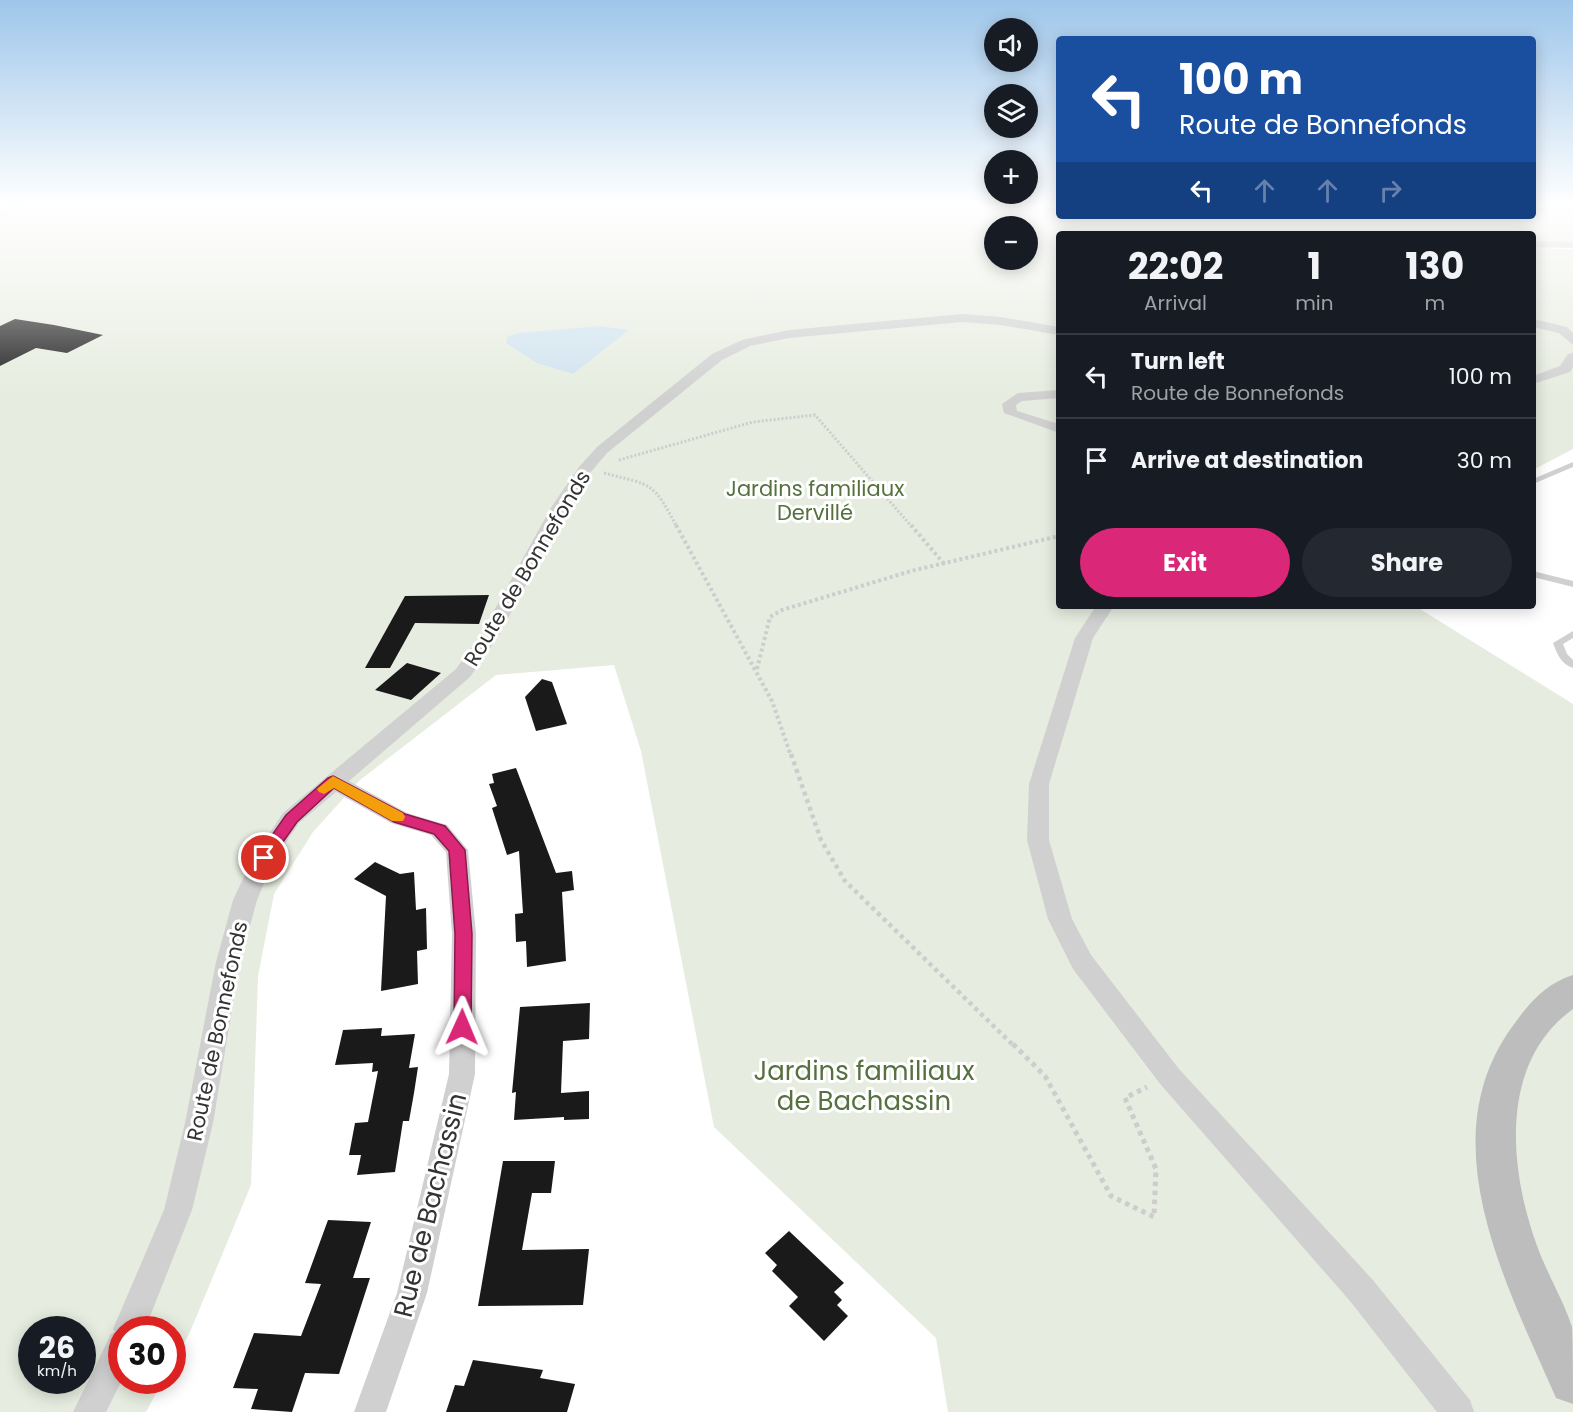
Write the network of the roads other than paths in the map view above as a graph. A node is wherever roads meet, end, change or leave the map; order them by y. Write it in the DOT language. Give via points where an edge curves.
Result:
graph roads {
  1 [pos="962,318"];
  2 [pos="1536,324"];
  3 [pos="1056,330"];
  4 [pos="1056,341"];
  5 [pos="1573,341"];
  6 [pos="1573,357"];
  7 [pos="1536,379"];
  8 [pos="1056,394"];
  9 [pos="1056,428"];
  10 [pos="1573,464"];
  11 [pos="1536,481"];
  12 [pos="1536,575"];
  13 [pos="1573,584"];
  14 [pos="1103,609"];
  15 [pos="1573,634"];
  16 [pos="1573,665"];
  17 [pos="333,781"];
  18 [pos="1573,989"];
  19 [pos="134,1316"];
  20 [pos="108,1373"];
  21 [pos="1573,1382"];
  22 [pos="89,1412"];
  23 [pos="370,1412"];
  24 [pos="1458,1412"];
  1 -- 3 [label="street, Route de Bonnefonds"];
  1 -- 4 [label="street"];
  1 -- 17 [label="street, Route de Bonnefonds" via="789,334 729,349 621,432 584,470 560,506 490,635 463,673"];
  2 -- 5 [label="street" via="1563,330"];
  6 -- 7 [label="street" via="1564,369"];
  8 -- 9 [label="street" via="1018,397 1009,404 1011,413"];
  10 -- 11 [label="lane"];
  12 -- 13 [label="lane"];
  14 -- 24 [label="street" via="1084,638 1042,774 1038,840 1060,920 1082,962 1170,1077 1361,1290"];
  15 -- 16 [label="lane" via="1558,643 1562,655"];
  17 -- 19 [label="street, Route de Bonnefonds" via="291,818 264,858 245,900 228,962 199,1123 178,1210"];
  17 -- 23 [label="street, Rue de Bachassin" via="399,818 439,830 457,850 464,934 462,1074 412,1293"];
  18 -- 21 [label="main road" via="1545,1010 1517,1046 1499,1089 1493,1137 1499,1197 1524,1270"];
  20 -- 22 [label="street"];
}
